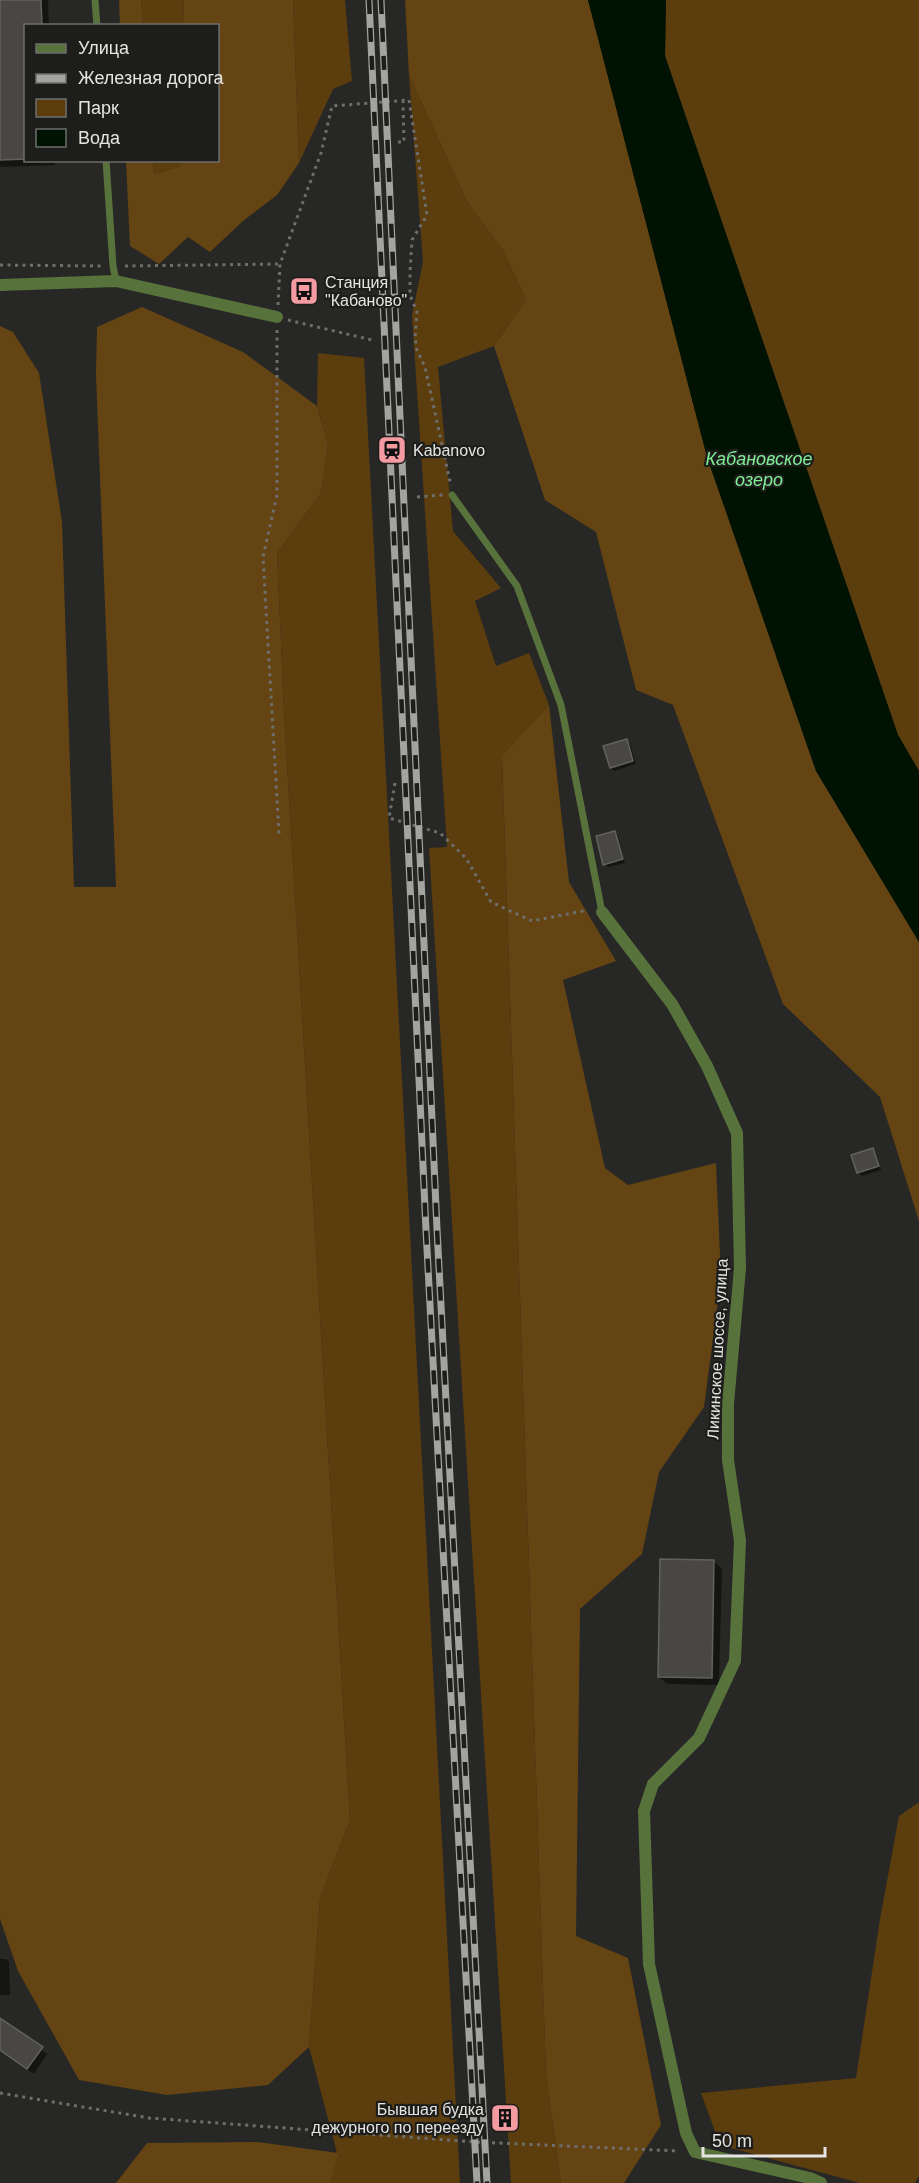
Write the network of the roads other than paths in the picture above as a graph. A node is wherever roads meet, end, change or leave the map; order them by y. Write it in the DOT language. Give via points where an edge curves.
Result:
graph roads {
  1 [pos="95,0"];
  2 [pos="97,24"];
  3 [pos="106,162"];
  4 [pos="117,281"];
  5 [pos="0,285"];
  6 [pos="277,317"];
  7 [pos="452,495"];
  8 [pos="602,912"];
  9 [pos="820,2183"];
  1 -- 2 [label="lane"];
  3 -- 4 [label="lane"];
  4 -- 5 [label="street"];
  4 -- 6 [label="street"];
  7 -- 8 [label="lane" via="517,586 561,705"];
  8 -- 9 [label="street, Ликинское шоссе, улица" via="672,1004 707,1066 737,1133 740,1268 728,1404 728,1460 740,1541 735,1660 699,1738 653,1784 644,1811 649,1964 686,2133 695,2152"];
}
